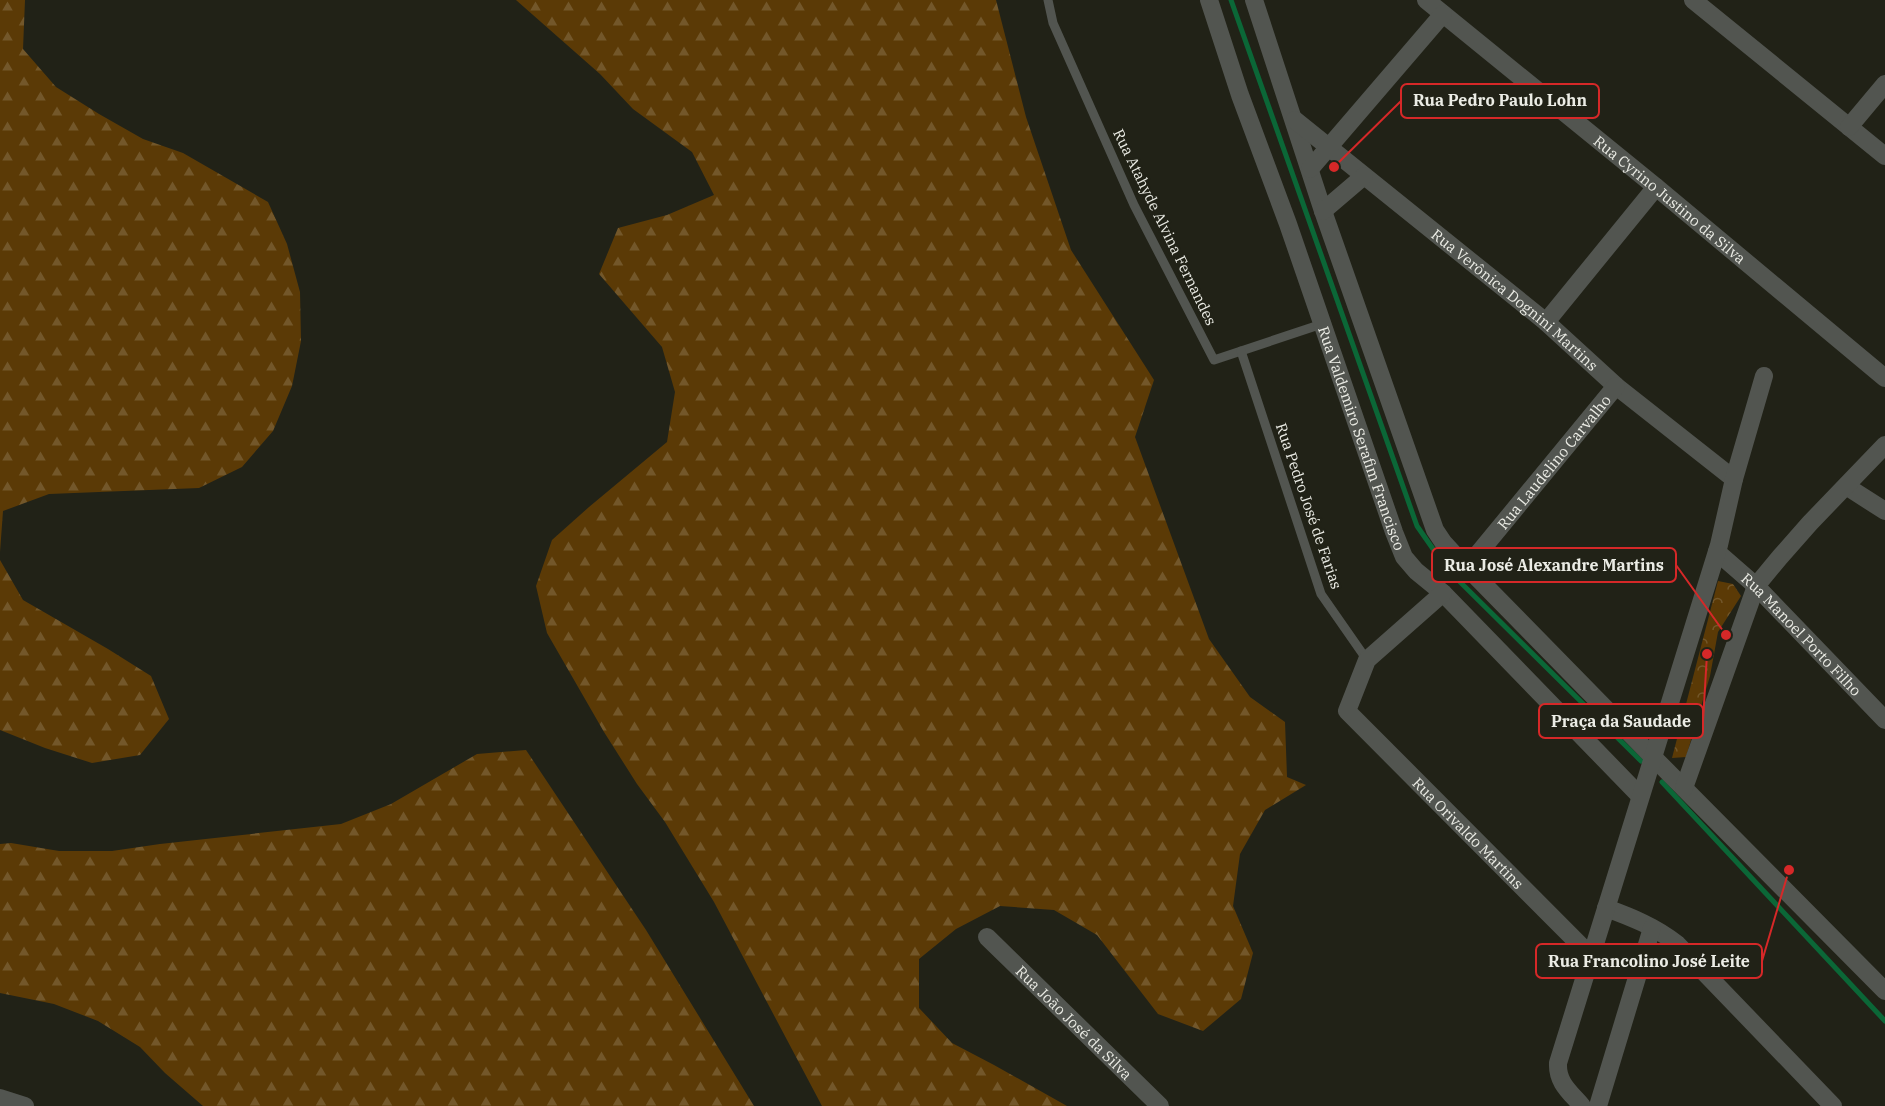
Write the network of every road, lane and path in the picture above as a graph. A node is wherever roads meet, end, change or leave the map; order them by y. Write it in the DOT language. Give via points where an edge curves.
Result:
graph roads {
  1 [pos="1047,0"];
  2 [pos="1209,0"];
  3 [pos="1254,0"];
  4 [pos="1426,0"];
  5 [pos="1693,0"];
  6 [pos="1443,14"];
  7 [pos="1885,84"];
  8 [pos="1295,120"];
  9 [pos="1849,127"];
  10 [pos="1329,147"];
  11 [pos="1885,156"];
  12 [pos="1310,169"];
  13 [pos="1364,176"];
  14 [pos="1656,187"];
  15 [pos="1323,211"];
  16 [pos="1546,322"];
  17 [pos="1322,324"];
  18 [pos="1241,351"];
  19 [pos="1764,375"];
  20 [pos="1885,378"];
  21 [pos="1616,386"];
  22 [pos="1885,445"];
  23 [pos="1734,479"];
  24 [pos="1846,486"];
  25 [pos="1885,511"];
  26 [pos="1717,552"];
  27 [pos="1468,566"];
  28 [pos="1756,586"];
  29 [pos="1443,593"];
  30 [pos="1367,660"];
  31 [pos="1885,720"];
  32 [pos="1653,757"];
  33 [pos="1684,788"];
  34 [pos="1640,796"];
  35 [pos="1606,908"];
  36 [pos="1652,928"];
  37 [pos="987,937"];
  38 [pos="1591,956"];
  39 [pos="1885,991"];
  40 [pos="0,1098"];
  41 [pos="25,1106"];
  42 [pos="1160,1106"];
  43 [pos="1582,1106"];
  44 [pos="1598,1106"];
  45 [pos="1833,1106"];
  1 -- 18 [label="lane, Rua Atahyde Alvina Fernandes" via="1053,23 1134,205 1214,360"];
  2 -- 17 [label="street, Rua Valdemiro Serafim Francisco"];
  3 -- 8 [label="street"];
  4 -- 6 [label="street, Rua Cyrino Justino da Silva"];
  5 -- 9 [label="street"];
  6 -- 10 [label="street"];
  6 -- 14 [label="street, Rua Cyrino Justino da Silva"];
  7 -- 9 [label="street"];
  8 -- 10 [label="street, Rua Verônica Dognini Martins"];
  8 -- 12 [label="street"];
  9 -- 11 [label="street"];
  10 -- 12 [label="street"];
  10 -- 13 [label="street, Rua Verônica Dognini Martins"];
  12 -- 15 [label="street"];
  13 -- 15 [label="street"];
  13 -- 16 [label="street, Rua Verônica Dognini Martins"];
  14 -- 16 [label="street"];
  14 -- 20 [label="street, Rua Cyrino Justino da Silva"];
  15 -- 27 [label="street" via="1435,530"];
  16 -- 21 [label="street, Rua Verônica Dognini Martins"];
  17 -- 18 [label="lane, Rua Atahyde Alvina Fernandes"];
  17 -- 29 [label="street, Rua Valdemiro Serafim Francisco" via="1404,557"];
  18 -- 30 [label="lane, Rua Pedro José de Farias" via="1321,594"];
  19 -- 23 [label="street"];
  21 -- 23 [label="street, Rua Verônica Dognini Martins"];
  21 -- 27 [label="street, Rua Laudelino Carvalho"];
  22 -- 24 [label="street"];
  23 -- 26 [label="street"];
  24 -- 25 [label="street"];
  24 -- 28 [label="street"];
  26 -- 28 [label="street, Rua Manoel Porto Filho"];
  26 -- 32 [label="street"];
  27 -- 32 [label="street"];
  28 -- 31 [label="street, Rua Manoel Porto Filho"];
  28 -- 33 [label="street"];
  29 -- 30 [label="street"];
  29 -- 34 [label="street, Rua Valdemiro Serafim Francisco"];
  30 -- 38 [label="street, Rua Orivaldo Martins" via="1347,711"];
  32 -- 33 [label="street"];
  32 -- 34 [label="street"];
  33 -- 39 [label="street"];
  34 -- 35 [label="street"];
  35 -- 36 [label="street"];
  35 -- 38 [label="street"];
  36 -- 44 [label="street"];
  36 -- 45 [label="street" via="1677,944"];
  37 -- 42 [label="street, Rua João José da Silva"];
  38 -- 43 [label="street" via="1557,1063 1560,1081"];
  40 -- 41 [label="street"];
}
